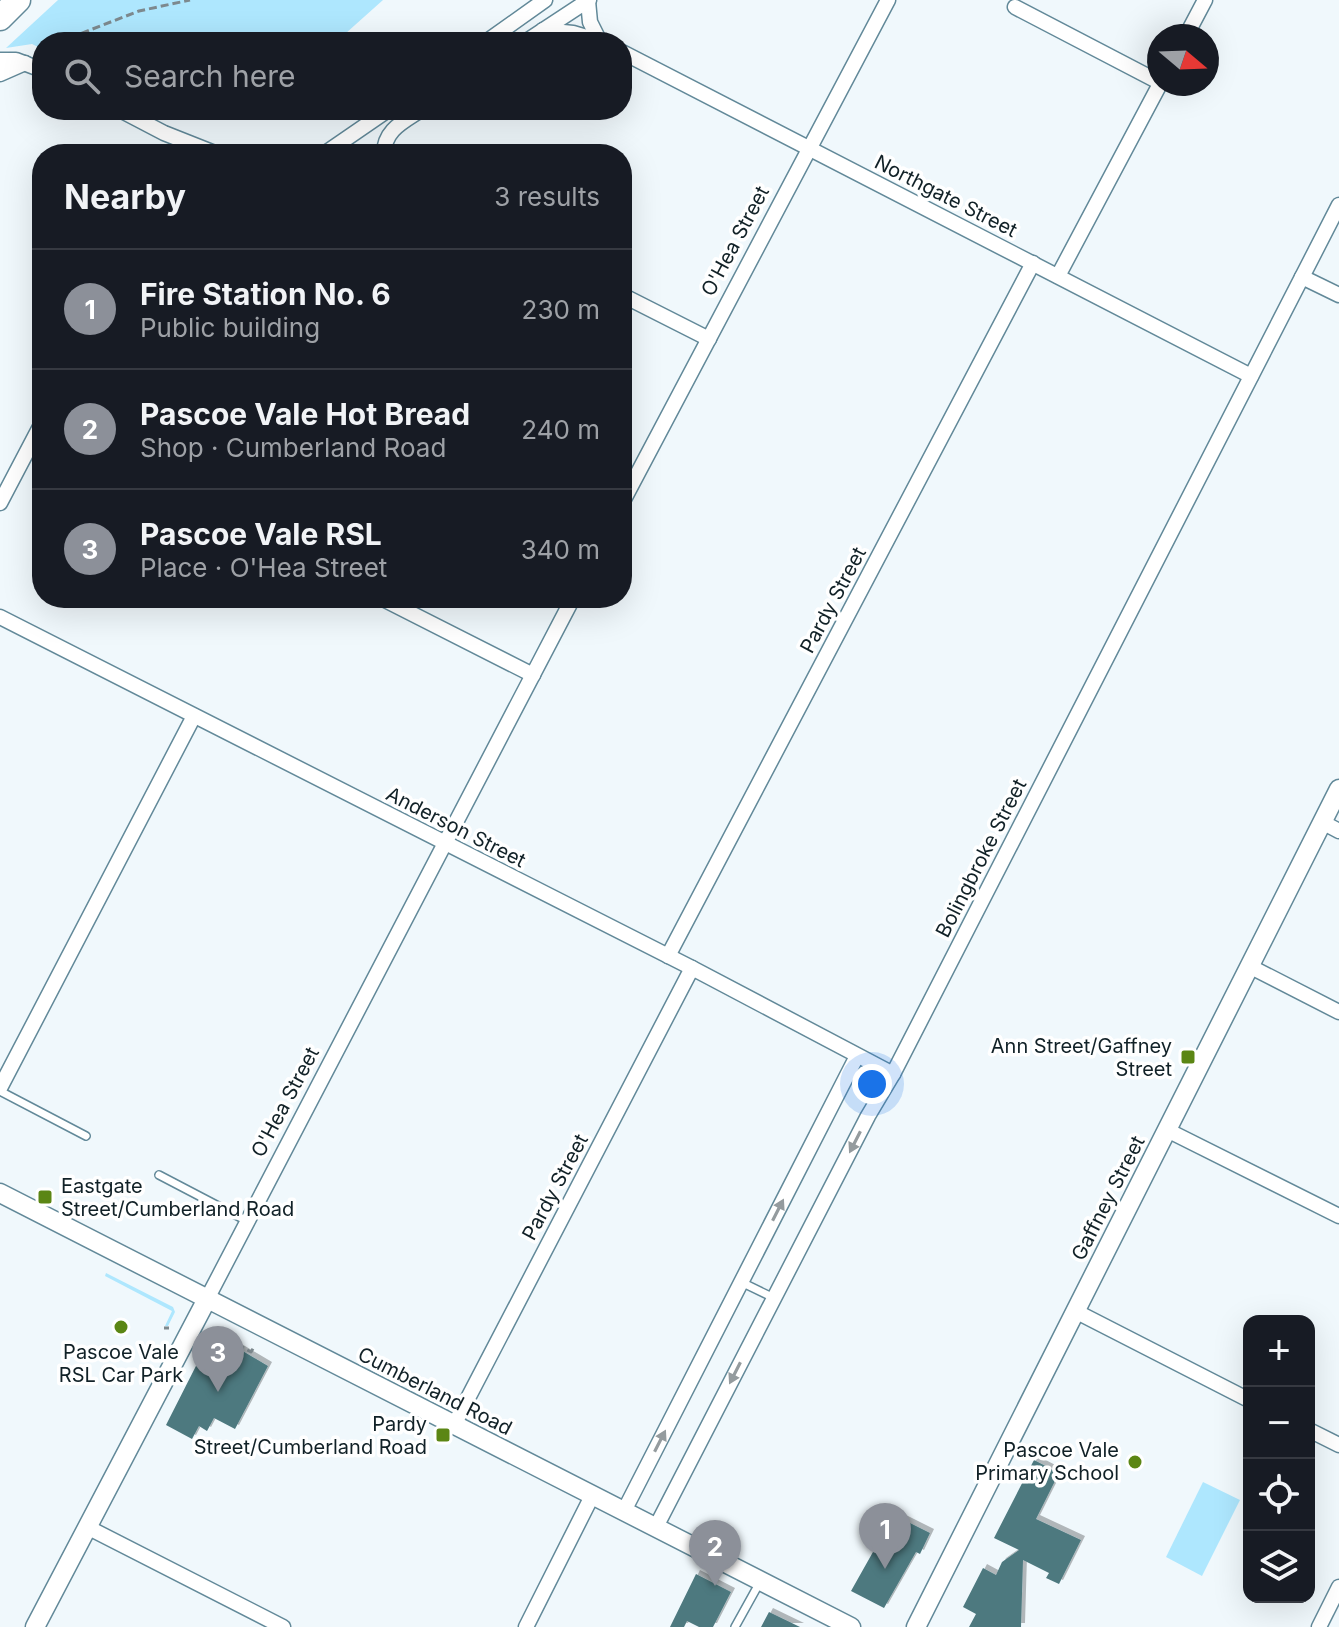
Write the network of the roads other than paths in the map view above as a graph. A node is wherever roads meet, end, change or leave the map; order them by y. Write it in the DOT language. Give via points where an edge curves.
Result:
graph roads {
  1 [pos="18,0"];
  2 [pos="545,0"];
  3 [pos="588,0"];
  4 [pos="888,0"];
  5 [pos="1205,0"];
  6 [pos="1015,7"];
  7 [pos="0,18"];
  8 [pos="1192,24"];
  9 [pos="543,30"];
  10 [pos="500,32"];
  11 [pos="540,32"];
  12 [pos="563,32"];
  13 [pos="596,32"];
  14 [pos="632,57"];
  15 [pos="0,60"];
  16 [pos="32,66"];
  17 [pos="32,68"];
  18 [pos="0,74"];
  19 [pos="1147,76"];
  20 [pos="1153,96"];
  21 [pos="139,120"];
  22 [pos="373,120"];
  23 [pos="407,120"];
  24 [pos="182,144"];
  25 [pos="339,144"];
  26 [pos="384,144"];
  27 [pos="808,148"];
  28 [pos="1339,205"];
  29 [pos="1033,263"];
  30 [pos="1058,276"];
  31 [pos="1302,277"];
  32 [pos="1339,295"];
  33 [pos="632,300"];
  34 [pos="709,339"];
  35 [pos="1251,376"];
  36 [pos="32,444"];
  37 [pos="632,484"];
  38 [pos="0,503"];
  39 [pos="401,608"];
  40 [pos="568,608"];
  41 [pos="0,617"];
  42 [pos="533,675"];
  43 [pos="194,716"];
  44 [pos="1339,789"];
  45 [pos="1331,826"];
  46 [pos="445,844"];
  47 [pos="668,956"];
  48 [pos="1249,966"];
  49 [pos="692,968"];
  50 [pos="1339,1012"];
  51 [pos="857,1056"];
  52 [pos="893,1074"];
  53 [pos="2,1082"];
  54 [pos="1167,1130"];
  55 [pos="86,1136"];
  56 [pos="159,1175"];
  57 [pos="0,1193"];
  58 [pos="1339,1216"];
  59 [pos="247,1221"];
  60 [pos="741,1282"];
  61 [pos="774,1298"];
  62 [pos="207,1299"];
  63 [pos="1075,1311"];
  64 [pos="1243,1397"];
  65 [pos="454,1425"];
  66 [pos="1315,1433"];
  67 [pos="1339,1445"];
  68 [pos="593,1494"];
  69 [pos="624,1511"];
  70 [pos="87,1527"];
  71 [pos="656,1527"];
  72 [pos="761,1580"];
  73 [pos="1339,1587"];
  74 [pos="35,1627"];
  75 [pos="283,1627"];
  76 [pos="526,1627"];
  77 [pos="735,1627"];
  78 [pos="851,1627"];
  79 [pos="916,1627"];
  80 [pos="1319,1627"];
  1 -- 7 [label="highway"];
  2 -- 10 [label="street"];
  3 -- 9 [label="street"];
  3 -- 13 [label="street"];
  4 -- 27 [label="street, O'Hea Street"];
  5 -- 8 [label="street"];
  6 -- 19 [label="street"];
  9 -- 11 [label="street"];
  9 -- 12 [label="street"];
  14 -- 27 [label="street, Northgate Street"];
  15 -- 16 [label="street"];
  17 -- 18 [label="street"];
  20 -- 30 [label="street"];
  21 -- 24 [label="street"];
  22 -- 25 [label="street"];
  23 -- 26 [label="street" via="389,133"];
  27 -- 29 [label="street, Northgate Street"];
  27 -- 34 [label="street, O'Hea Street"];
  28 -- 31 [label="street, Bolingbroke Street"];
  29 -- 30 [label="street, Northgate Street"];
  29 -- 47 [label="street, Pardy Street"];
  30 -- 35 [label="street, Northgate Street"];
  31 -- 32 [label="street"];
  31 -- 35 [label="street, Bolingbroke Street"];
  33 -- 34 [label="street"];
  34 -- 37 [label="street, O'Hea Street"];
  35 -- 52 [label="street, Bolingbroke Street"];
  36 -- 38 [label="street"];
  39 -- 42 [label="street"];
  40 -- 42 [label="street, O'Hea Street"];
  41 -- 43 [label="street, Anderson Street"];
  42 -- 46 [label="street, O'Hea Street"];
  43 -- 46 [label="street, Anderson Street"];
  43 -- 53 [label="street"];
  44 -- 45 [label="main road, Gaffney Street"];
  45 -- 48 [label="main road, Gaffney Street"];
  46 -- 47 [label="street, Anderson Street"];
  46 -- 59 [label="street, O'Hea Street"];
  47 -- 49 [label="street, Anderson Street"];
  48 -- 50 [label="street"];
  48 -- 54 [label="main road, Gaffney Street"];
  49 -- 51 [label="street, Anderson Street"];
  49 -- 65 [label="street, Pardy Street"];
  51 -- 52 [label="street, Anderson Street"];
  60 -- 51 [label="street, one-way"];
  52 -- 61 [label="street, Bolingbroke Street, one-way"];
  53 -- 55 [label="lane"];
  54 -- 58 [label="street"];
  54 -- 63 [label="main road, Gaffney Street"];
  56 -- 59 [label="lane"];
  57 -- 62 [label="main road, Cumberland Road"];
  59 -- 62 [label="street, O'Hea Street"];
  60 -- 61 [label="lane"];
  69 -- 60 [label="street, one-way"];
  61 -- 71 [label="street, Bolingbroke Street, one-way"];
  62 -- 65 [label="main road, Cumberland Road"];
  62 -- 70 [label="main road, O'Hea Street"];
  63 -- 64 [label="street"];
  63 -- 79 [label="main road, Gaffney Street"];
  65 -- 68 [label="main road, Cumberland Road"];
  66 -- 67 [label="street"];
  68 -- 69 [label="main road, Cumberland Road"];
  68 -- 76 [label="street"];
  69 -- 71 [label="main road, Cumberland Road"];
  70 -- 74 [label="main road, O'Hea Street"];
  70 -- 75 [label="street"];
  71 -- 72 [label="main road, Cumberland Road"];
  72 -- 77 [label="lane"];
  72 -- 78 [label="main road, Cumberland Road"];
  73 -- 80 [label="street"];
}
